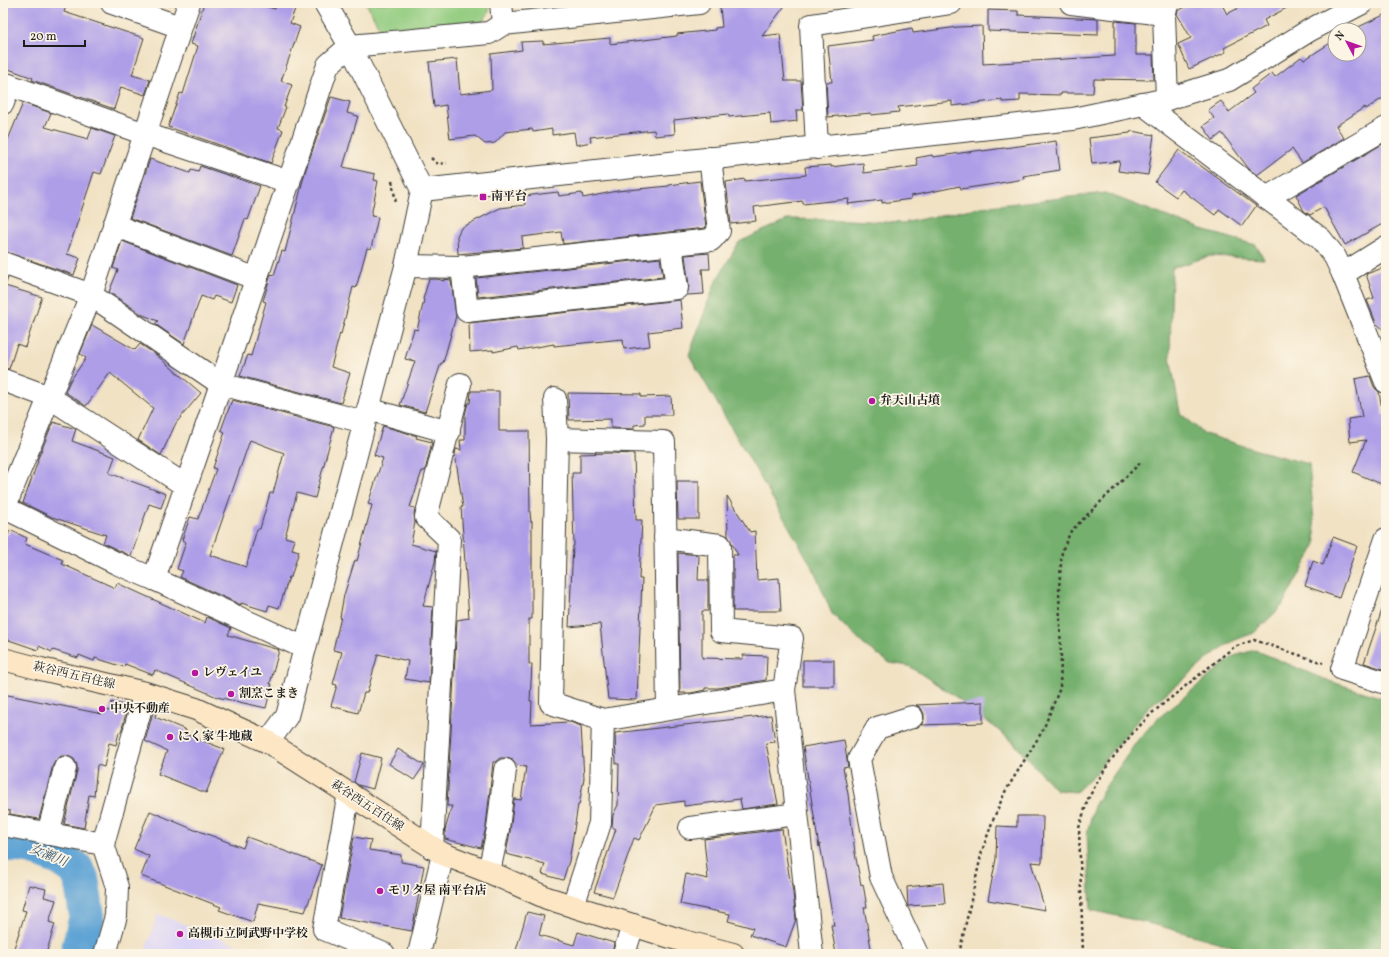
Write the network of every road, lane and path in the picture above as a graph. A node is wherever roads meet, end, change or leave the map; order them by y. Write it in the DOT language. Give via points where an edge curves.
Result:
graph roads {
  1 [pos="112,3"];
  2 [pos="188,3"];
  3 [pos="325,3"];
  4 [pos="699,3"];
  5 [pos="951,3"];
  6 [pos="1071,3"];
  7 [pos="1362,3"];
  8 [pos="1166,9"];
  9 [pos="502,14"];
  10 [pos="180,27"];
  11 [pos="350,46"];
  12 [pos="5,90"];
  13 [pos="1167,99"];
  14 [pos="1143,104"];
  15 [pos="1386,128"];
  16 [pos="144,134"];
  17 [pos="817,148"];
  18 [pos="428,155"];
  19 [pos="710,158"];
  20 [pos="447,163"];
  21 [pos="392,180"];
  22 [pos="289,182"];
  23 [pos="422,190"];
  24 [pos="1266,198"];
  25 [pos="397,208"];
  26 [pos="114,225"];
  27 [pos="671,245"];
  28 [pos="1386,247"];
  29 [pos="3,263"];
  30 [pos="406,266"];
  31 [pos="462,267"];
  32 [pos="1343,274"];
  33 [pos="257,279"];
  34 [pos="91,295"];
  35 [pos="1385,377"];
  36 [pos="3,380"];
  37 [pos="221,384"];
  38 [pos="460,384"];
  39 [pos="49,397"];
  40 [pos="555,399"];
  41 [pos="366,416"];
  42 [pos="449,432"];
  43 [pos="557,438"];
  44 [pos="1140,463"];
  45 [pos="186,486"];
  46 [pos="3,509"];
  47 [pos="665,538"];
  48 [pos="1386,539"];
  49 [pos="154,579"];
  50 [pos="305,648"];
  51 [pos="3,659"];
  52 [pos="1342,669"];
  53 [pos="1386,683"];
  54 [pos="784,690"];
  55 [pos="145,693"];
  56 [pos="668,709"];
  57 [pos="912,717"];
  58 [pos="603,720"];
  59 [pos="268,742"];
  60 [pos="65,768"];
  61 [pos="506,770"];
  62 [pos="349,793"];
  63 [pos="797,814"];
  64 [pos="3,825"];
  65 [pos="690,828"];
  66 [pos="48,834"];
  67 [pos="103,844"];
  68 [pos="437,851"];
  69 [pos="489,872"];
  70 [pos="573,906"];
  71 [pos="633,925"];
  72 [pos="105,954"];
  73 [pos="384,954"];
  74 [pos="419,954"];
  75 [pos="624,954"];
  76 [pos="733,954"];
  77 [pos="812,954"];
  78 [pos="917,954"];
  79 [pos="959,954"];
  80 [pos="1083,954"];
  1 -- 10 [label="street"];
  2 -- 10 [label="street"];
  3 -- 11 [label="street"];
  4 -- 9 [label="street"];
  5 -- 17 [label="street" via="811,26"];
  6 -- 8 [label="street"];
  7 -- 13 [label="street" via="1310,30 1229,80"];
  8 -- 13 [label="street"];
  9 -- 11 [label="street" via="489,33"];
  10 -- 16 [label="street"];
  11 -- 22 [label="street" via="328,65"];
  11 -- 23 [label="street"];
  12 -- 16 [label="street"];
  13 -- 14 [label="street"];
  14 -- 17 [label="street" via="1073,119"];
  14 -- 24 [label="street"];
  15 -- 24 [label="street"];
  16 -- 22 [label="street"];
  16 -- 26 [label="street"];
  17 -- 19 [label="street"];
  18 -- 20 [label="path" via="438,164"];
  19 -- 23 [label="street"];
  19 -- 27 [label="street" via="719,231 711,240"];
  21 -- 25 [label="path"];
  22 -- 33 [label="street"];
  23 -- 30 [label="street"];
  24 -- 32 [label="street" via="1321,239 1335,257"];
  26 -- 33 [label="street"];
  26 -- 34 [label="street"];
  27 -- 31 [label="street"];
  27 -- 31 [label="street" via="677,288 467,311"];
  28 -- 32 [label="street"];
  29 -- 34 [label="street"];
  30 -- 31 [label="street"];
  30 -- 41 [label="street"];
  32 -- 35 [label="street"];
  33 -- 37 [label="street"];
  34 -- 37 [label="street"];
  34 -- 39 [label="street"];
  36 -- 39 [label="street"];
  37 -- 41 [label="street"];
  37 -- 45 [label="street"];
  38 -- 42 [label="street"];
  39 -- 45 [label="street"];
  39 -- 46 [label="street"];
  40 -- 43 [label="street"];
  41 -- 42 [label="street"];
  41 -- 50 [label="street"];
  42 -- 68 [label="street" via="426,517 449,539"];
  43 -- 47 [label="street" via="664,442"];
  43 -- 58 [label="street" via="551,703"];
  44 -- 79 [label="path" via="1071,531 1062,551 1059,588 1060,688 1043,730 1005,792 993,820 982,851"];
  45 -- 49 [label="street"];
  46 -- 49 [label="street" via="116,564"];
  47 -- 54 [label="street" via="720,545 721,631 792,638"];
  47 -- 56 [label="street"];
  48 -- 52 [label="street"];
  49 -- 50 [label="street"];
  50 -- 59 [label="street" via="287,716"];
  51 -- 55 [label="main road, 萩谷西五百住線"];
  52 -- 53 [label="street"];
  52 -- 80 [label="path" via="1254,640 1234,647 1218,658 1152,713 1132,734 1099,779 1078,828"];
  54 -- 56 [label="street"];
  54 -- 63 [label="street"];
  55 -- 59 [label="main road, 萩谷西五百住線" via="196,709"];
  55 -- 67 [label="street"];
  56 -- 58 [label="street"];
  57 -- 78 [label="street" via="877,728 859,759 880,877"];
  58 -- 70 [label="street" via="600,823"];
  59 -- 62 [label="main road, 萩谷西五百住線"];
  60 -- 66 [label="street"];
  61 -- 69 [label="street"];
  62 -- 68 [label="main road, 萩谷西五百住線"];
  62 -- 73 [label="street" via="324,929"];
  63 -- 65 [label="street"];
  63 -- 77 [label="street"];
  64 -- 66 [label="street"];
  66 -- 67 [label="street"];
  67 -- 72 [label="street" via="117,887 116,916"];
  68 -- 69 [label="main road, 萩谷西五百住線"];
  68 -- 74 [label="street"];
  69 -- 70 [label="main road, 萩谷西五百住線" via="547,898"];
  70 -- 71 [label="main road, 萩谷西五百住線"];
  71 -- 75 [label="street"];
  71 -- 76 [label="main road, 萩谷西五百住線"];
}
